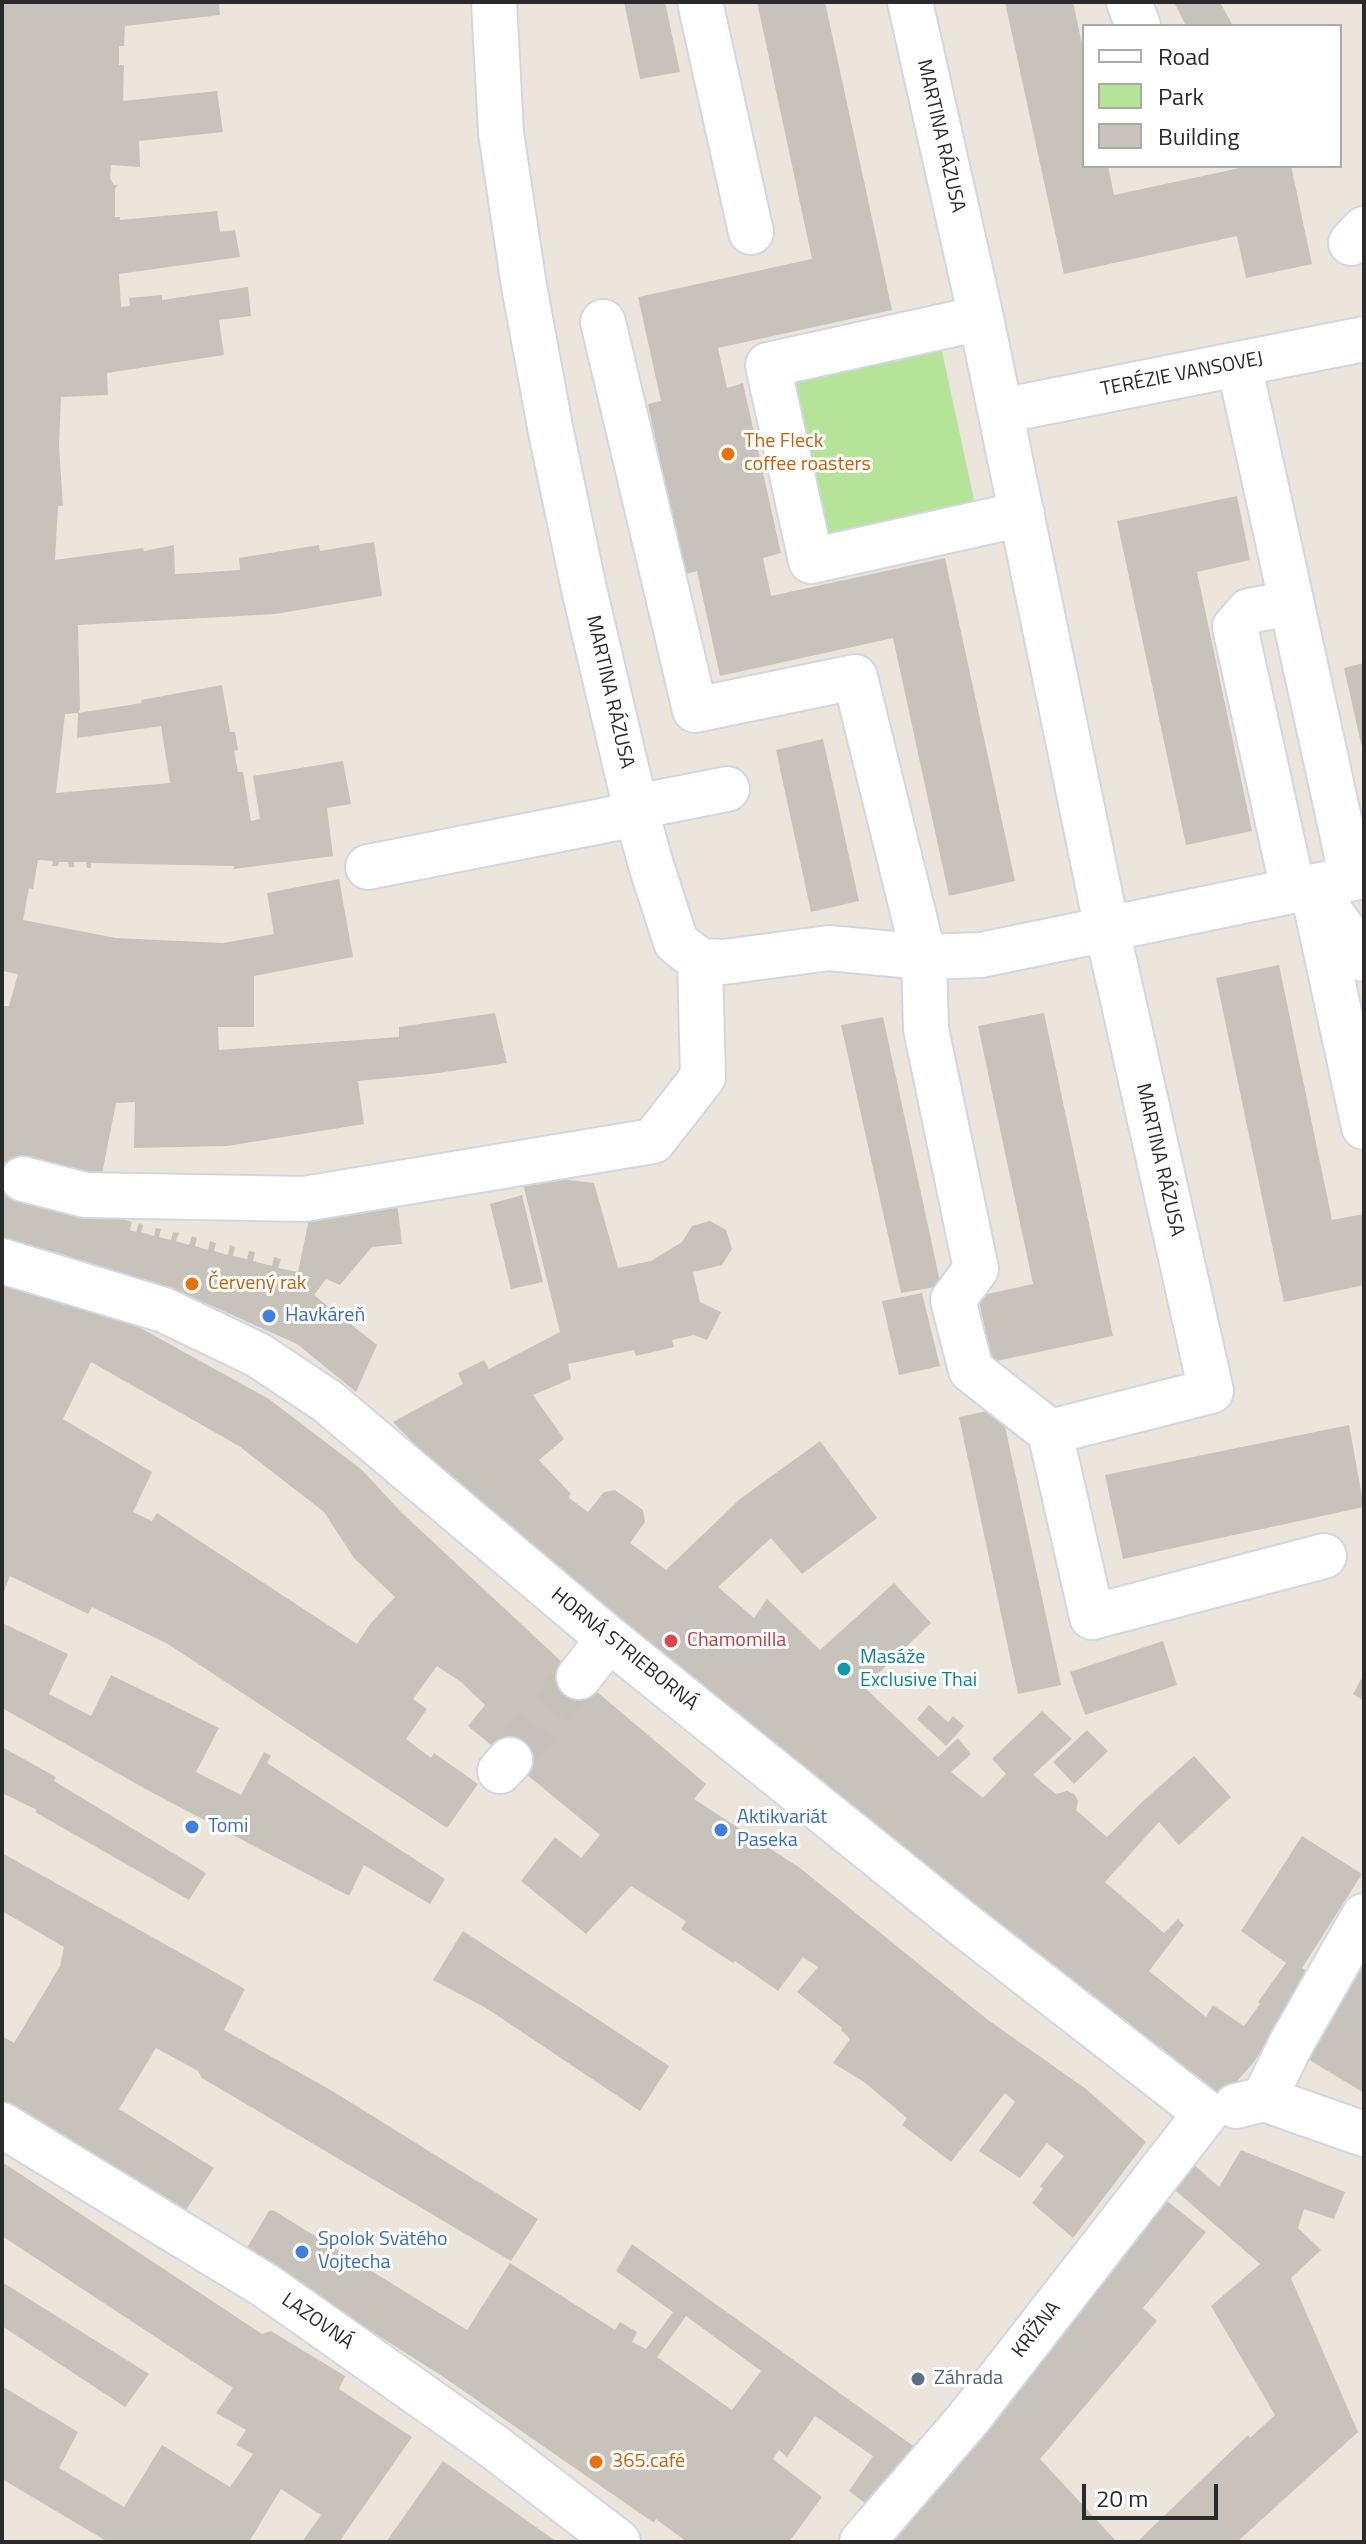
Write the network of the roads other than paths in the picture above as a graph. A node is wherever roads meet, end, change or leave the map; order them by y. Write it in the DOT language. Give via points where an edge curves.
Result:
graph roads {
  1 [pos="494,2"];
  2 [pos="700,2"];
  3 [pos="910,2"];
  4 [pos="1129,2"];
  5 [pos="1137,24"];
  6 [pos="751,232"];
  7 [pos="981,318"];
  8 [pos="603,322"];
  9 [pos="1364,339"];
  10 [pos="1239,364"];
  11 [pos="1001,411"];
  12 [pos="1022,514"];
  13 [pos="1291,603"];
  14 [pos="724,776"];
  15 [pos="634,801"];
  16 [pos="368,867"];
  17 [pos="1330,883"];
  18 [pos="1107,929"];
  19 [pos="924,957"];
  20 [pos="1364,959"];
  21 [pos="700,961"];
  22 [pos="1364,1127"];
  23 [pos="23,1179"];
  24 [pos="2,1261"];
  25 [pos="1050,1432"];
  26 [pos="1324,1556"];
  27 [pos="609,1639"];
  28 [pos="579,1677"];
  29 [pos="1364,1916"];
  30 [pos="1264,2099"];
  31 [pos="1206,2113"];
  32 [pos="2,2125"];
  33 [pos="1364,2134"];
  34 [pos="618,2542"];
  35 [pos="862,2542"];
  1 -- 15 [label="street, MARTINA RÁZUSA" via="501,133 524,286 562,486"];
  2 -- 6 [label="street"];
  3 -- 7 [label="street, MARTINA RÁZUSA"];
  4 -- 5 [label="street"];
  7 -- 11 [label="street, MARTINA RÁZUSA"];
  7 -- 12 [label="street" via="768,365 811,561"];
  8 -- 19 [label="street" via="695,710 855,677"];
  9 -- 10 [label="street, TERÉZIE VANSOVEJ"];
  10 -- 11 [label="street, TERÉZIE VANSOVEJ"];
  10 -- 13 [label="street"];
  11 -- 12 [label="street, MARTINA RÁZUSA"];
  12 -- 18 [label="street, MARTINA RÁZUSA"];
  13 -- 17 [label="street"];
  13 -- 17 [label="street" via="1249,611 1235,627"];
  14 -- 15 [label="street"];
  15 -- 16 [label="street"];
  15 -- 21 [label="street, MARTINA RÁZUSA" via="676,942"];
  17 -- 18 [label="street"];
  17 -- 20 [label="street"];
  17 -- 22 [label="street"];
  18 -- 19 [label="street" via="981,955"];
  18 -- 25 [label="street, MARTINA RÁZUSA" via="1211,1391"];
  19 -- 21 [label="street" via="829,948"];
  19 -- 25 [label="street" via="926,1029 976,1269 953,1300 971,1370"];
  21 -- 23 [label="street" via="703,1077 653,1141 304,1199 85,1195"];
  24 -- 27 [label="street, HORNÁ STRIEBORNÁ" via="164,1310 258,1355 327,1401"];
  25 -- 26 [label="street" via="1092,1617"];
  27 -- 28 [label="street"];
  27 -- 31 [label="street, HORNÁ STRIEBORNÁ"];
  29 -- 30 [label="street"];
  30 -- 31 [label="street"];
  30 -- 33 [label="street"];
  31 -- 35 [label="street, KRÍŽNA" via="968,2419"];
  32 -- 34 [label="street, LAZOVNÁ" via="266,2286 493,2446"];
}
